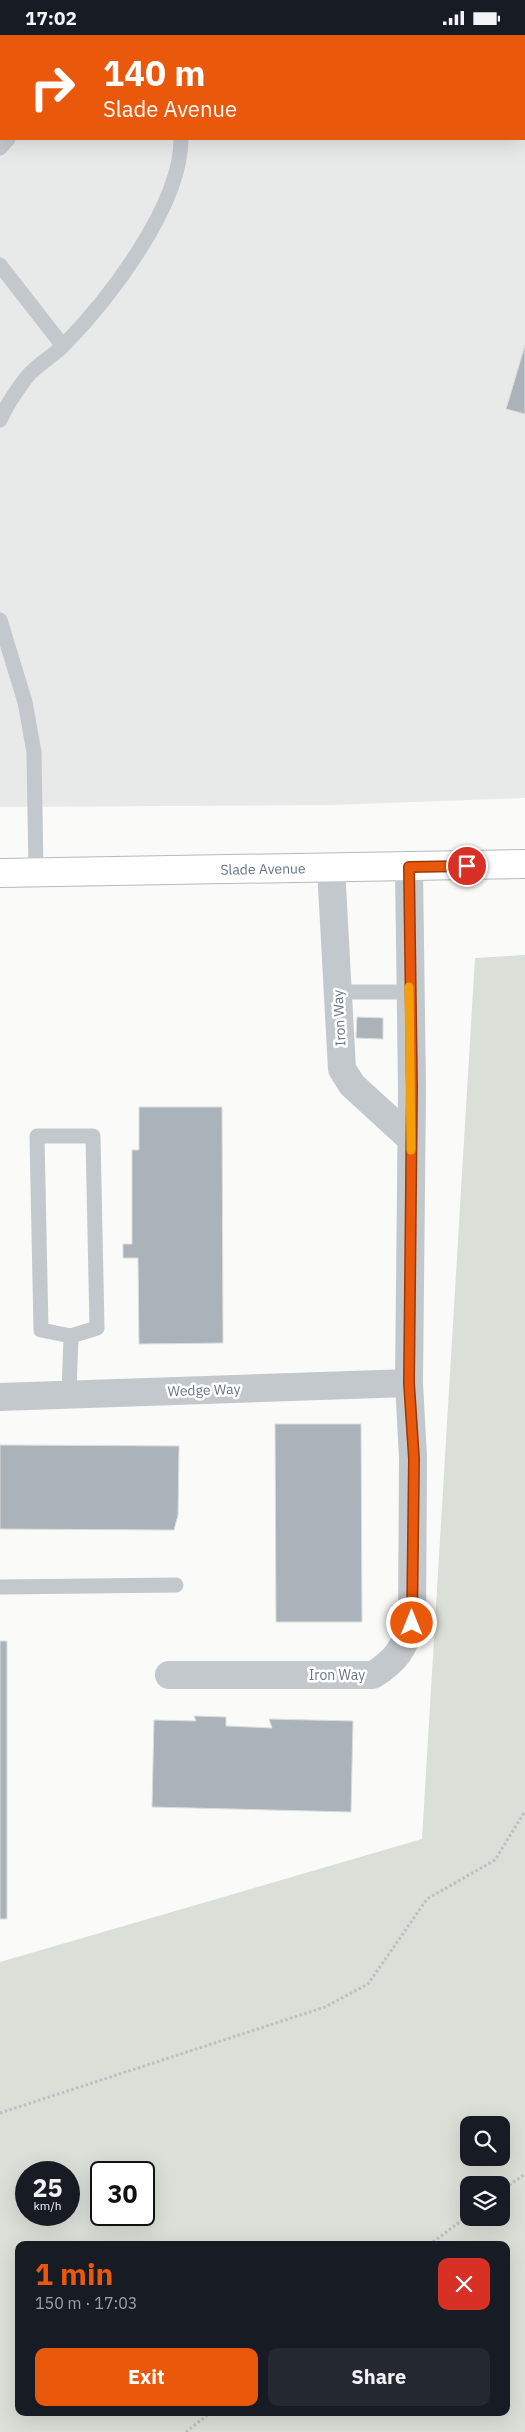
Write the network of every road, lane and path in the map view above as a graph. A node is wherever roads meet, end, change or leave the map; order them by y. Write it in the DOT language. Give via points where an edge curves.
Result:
graph roads {
  1 [pos="181,140"];
  2 [pos="0,265"];
  3 [pos="62,346"];
  4 [pos="0,420"];
  5 [pos="0,620"];
  6 [pos="525,864"];
  7 [pos="409,867"];
  8 [pos="331,868"];
  9 [pos="36,872"];
  10 [pos="0,873"];
  11 [pos="337,992"];
  12 [pos="410,992"];
  13 [pos="411,1139"];
  14 [pos="71,1336"];
  15 [pos="409,1383"];
  16 [pos="69,1394"];
  17 [pos="0,1397"];
  18 [pos="176,1585"];
  19 [pos="0,1587"];
  20 [pos="169,1675"];
  21 [pos="525,1811"];
  22 [pos="0,2113"];
  23 [pos="525,2174"];
  24 [pos="510,2185"];
  25 [pos="460,2222"];
  26 [pos="434,2241"];
  27 [pos="206,2416"];
  28 [pos="186,2432"];
  1 -- 3 [label="lane" via="181,153 158,218 105,298"];
  2 -- 3 [label="lane"];
  3 -- 4 [label="lane" via="26,377"];
  5 -- 9 [label="lane" via="25,702 34,752"];
  6 -- 7 [label="main road, Slade Avenue"];
  7 -- 8 [label="main road, Slade Avenue"];
  7 -- 12 [label="street, Iron Way"];
  8 -- 9 [label="main road, Slade Avenue"];
  8 -- 11 [label="street, Iron Way" via="337,940"];
  9 -- 10 [label="main road, Slade Avenue"];
  11 -- 12 [label="lane"];
  11 -- 13 [label="street, Iron Way" via="342,1069 352,1085"];
  12 -- 13 [label="street, Iron Way"];
  13 -- 15 [label="street, Iron Way"];
  14 -- 14 [label="lane" via="97,1328 93,1135 38,1136 41,1329"];
  14 -- 16 [label="lane"];
  15 -- 16 [label="street, Wedge Way"];
  15 -- 20 [label="street, Iron Way" via="414,1459 412,1623 404,1646 390,1665 373,1675"];
  16 -- 17 [label="street, Wedge Way"];
  18 -- 19 [label="lane"];
  21 -- 22 [label="path" via="494,1860 427,1899 368,1984 316,2011"];
  23 -- 24 [label="path"];
  25 -- 26 [label="path"];
  27 -- 28 [label="path"];
}
